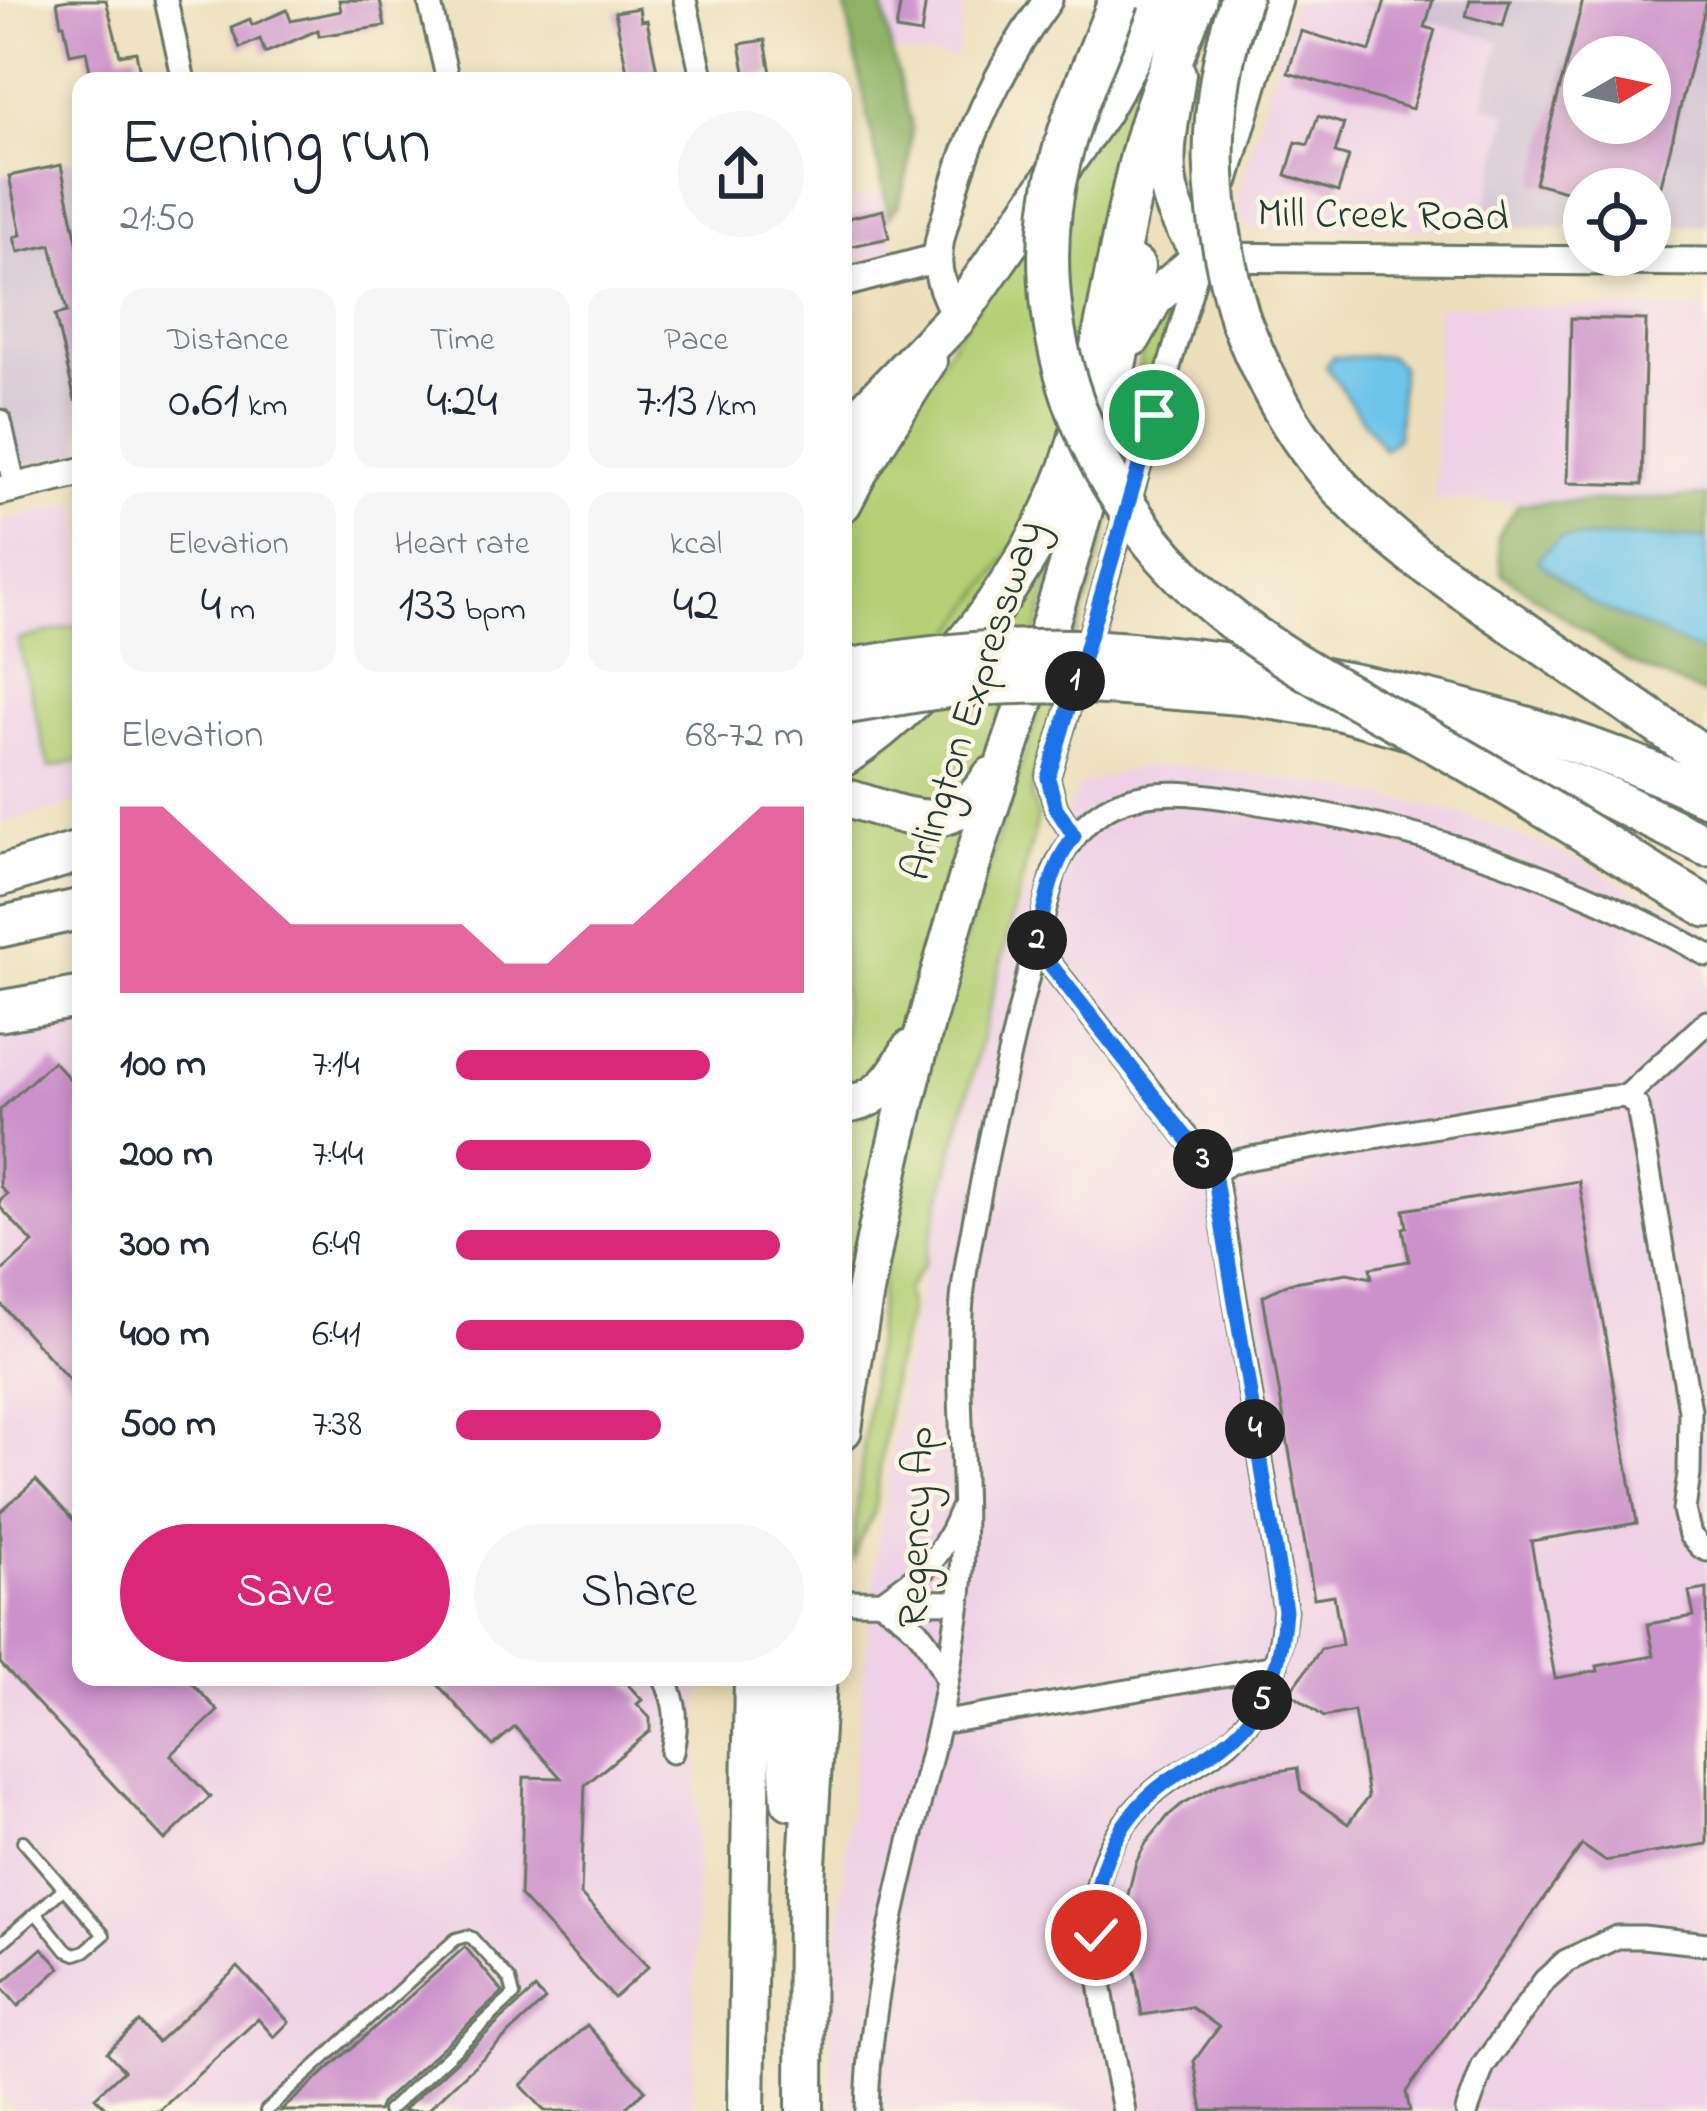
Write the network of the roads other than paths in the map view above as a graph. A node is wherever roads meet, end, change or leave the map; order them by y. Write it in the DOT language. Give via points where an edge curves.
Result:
graph roads {
  1 [pos="166,0"];
  2 [pos="429,0"];
  3 [pos="685,0"];
  4 [pos="1048,0"];
  5 [pos="1119,0"];
  6 [pos="1158,0"];
  7 [pos="1197,0"];
  8 [pos="1240,0"];
  9 [pos="1279,0"];
  10 [pos="182,72"];
  11 [pos="446,72"];
  12 [pos="701,72"];
  13 [pos="1177,73"];
  14 [pos="1202,257"];
  15 [pos="938,258"];
  16 [pos="1707,262"];
  17 [pos="852,281"];
  18 [pos="956,318"];
  19 [pos="0,422"];
  20 [pos="852,426"];
  21 [pos="1105,427"];
  22 [pos="72,474"];
  23 [pos="852,486"];
  24 [pos="8,489"];
  25 [pos="852,669"];
  26 [pos="1151,671"];
  27 [pos="852,703"];
  28 [pos="1018,719"];
  29 [pos="852,750"];
  30 [pos="1707,758"];
  31 [pos="1707,796"];
  32 [pos="852,799"];
  33 [pos="1074,836"];
  34 [pos="1707,846"];
  35 [pos="72,854"];
  36 [pos="0,876"];
  37 [pos="72,880"];
  38 [pos="0,895"];
  39 [pos="1707,907"];
  40 [pos="72,911"];
  41 [pos="0,927"];
  42 [pos="72,934"];
  43 [pos="0,944"];
  44 [pos="1035,945"];
  45 [pos="1707,955"];
  46 [pos="72,1006"];
  47 [pos="930,1008"];
  48 [pos="0,1011"];
  49 [pos="1707,1022"];
  50 [pos="1627,1096"];
  51 [pos="852,1103"];
  52 [pos="1214,1173"];
  53 [pos="852,1377"];
  54 [pos="965,1501"];
  55 [pos="1707,1550"];
  56 [pos="852,1601"];
  57 [pos="881,1602"];
  58 [pos="959,1602"];
  59 [pos="1276,1666"];
  60 [pos="947,1681"];
  61 [pos="668,1686"];
  62 [pos="753,1686"];
  63 [pos="783,1686"];
  64 [pos="817,1686"];
  65 [pos="939,1723"];
  66 [pos="672,1752"];
  67 [pos="23,1841"];
  68 [pos="64,1888"];
  69 [pos="36,1913"];
  70 [pos="0,1944"];
  71 [pos="1707,1944"];
  72 [pos="804,2050"];
  73 [pos="266,2111"];
  74 [pos="388,2111"];
  75 [pos="746,2111"];
  76 [pos="805,2111"];
  77 [pos="866,2111"];
  78 [pos="1124,2111"];
  79 [pos="1467,2111"];
  1 -- 10 [label="street"];
  2 -- 11 [label="street"];
  3 -- 12 [label="street"];
  4 -- 15 [label="street" via="994,84 953,190"];
  5 -- 39 [label="highway, bridge" via="1060,161 1049,253 1064,375 1116,491 1153,543 1232,619"];
  6 -- 18 [label="highway" via="1100,111"];
  7 -- 13 [label="highway, Arlington Expressway"];
  7 -- 29 [label="highway" via="1150,119 1064,484 983,620"];
  8 -- 30 [label="highway, bridge" via="1218,94 1219,236 1240,320 1282,412 1376,526"];
  9 -- 14 [label="street"];
  13 -- 14 [label="highway" via="1168,181"];
  13 -- 21 [label="highway, Arlington Expressway"];
  14 -- 16 [label="street, Mill Creek Road"];
  14 -- 21 [label="highway" via="1143,316"];
  14 -- 33 [label="street" via="1048,778"];
  15 -- 17 [label="street"];
  15 -- 18 [label="street"];
  18 -- 20 [label="highway"];
  18 -- 23 [label="highway"];
  19 -- 24 [label="street"];
  21 -- 28 [label="highway, Arlington Expressway"];
  22 -- 24 [label="street"];
  25 -- 26 [label="highway, bridge" via="1096,650"];
  26 -- 27 [label="highway, bridge"];
  26 -- 31 [label="highway" via="1253,664 1443,703"];
  26 -- 34 [label="highway" via="1486,751"];
  28 -- 32 [label="highway" via="981,791 956,814 926,818"];
  28 -- 47 [label="highway, Arlington Expressway"];
  33 -- 44 [label="street, Regency Ap" via="1054,872"];
  33 -- 45 [label="street" via="1112,805 1161,793 1285,807 1413,832 1509,864 1644,919"];
  35 -- 36 [label="highway"];
  37 -- 38 [label="highway"];
  40 -- 41 [label="highway"];
  42 -- 43 [label="highway"];
  44 -- 52 [label="street"];
  44 -- 54 [label="street, Regency Ap" via="962,1297"];
  46 -- 48 [label="highway"];
  47 -- 51 [label="highway" via="889,1082"];
  47 -- 53 [label="highway, Arlington Expressway" via="878,1223"];
  49 -- 50 [label="street"];
  50 -- 52 [label="street" via="1251,1158"];
  50 -- 55 [label="street" via="1638,1107 1690,1410 1684,1510 1690,1535"];
  52 -- 59 [label="street" via="1285,1610"];
  54 -- 57 [label="street" via="935,1562"];
  54 -- 58 [label="street, Regency Ap"];
  56 -- 57 [label="street"];
  57 -- 58 [label="street"];
  57 -- 60 [label="street" via="913,1622"];
  58 -- 60 [label="street, Regency Ap"];
  59 -- 65 [label="street"];
  59 -- 78 [label="street" via="1249,1720 1161,1785 1128,1820 1100,1872 1098,1961"];
  60 -- 65 [label="street, Regency Ap"];
  61 -- 66 [label="street" via="678,1723"];
  62 -- 75 [label="highway"];
  63 -- 72 [label="highway"];
  64 -- 72 [label="highway"];
  65 -- 77 [label="street, Regency Ap" via="877,1987"];
  67 -- 68 [label="lane"];
  68 -- 69 [label="lane"];
  68 -- 69 [label="lane" via="104,1935 76,1954"];
  69 -- 70 [label="lane"];
  71 -- 79 [label="street" via="1617,1937 1566,1961 1483,2066"];
  72 -- 76 [label="highway"];
  73 -- 74 [label="lane" via="456,1939 472,1938 514,1995"];
}
